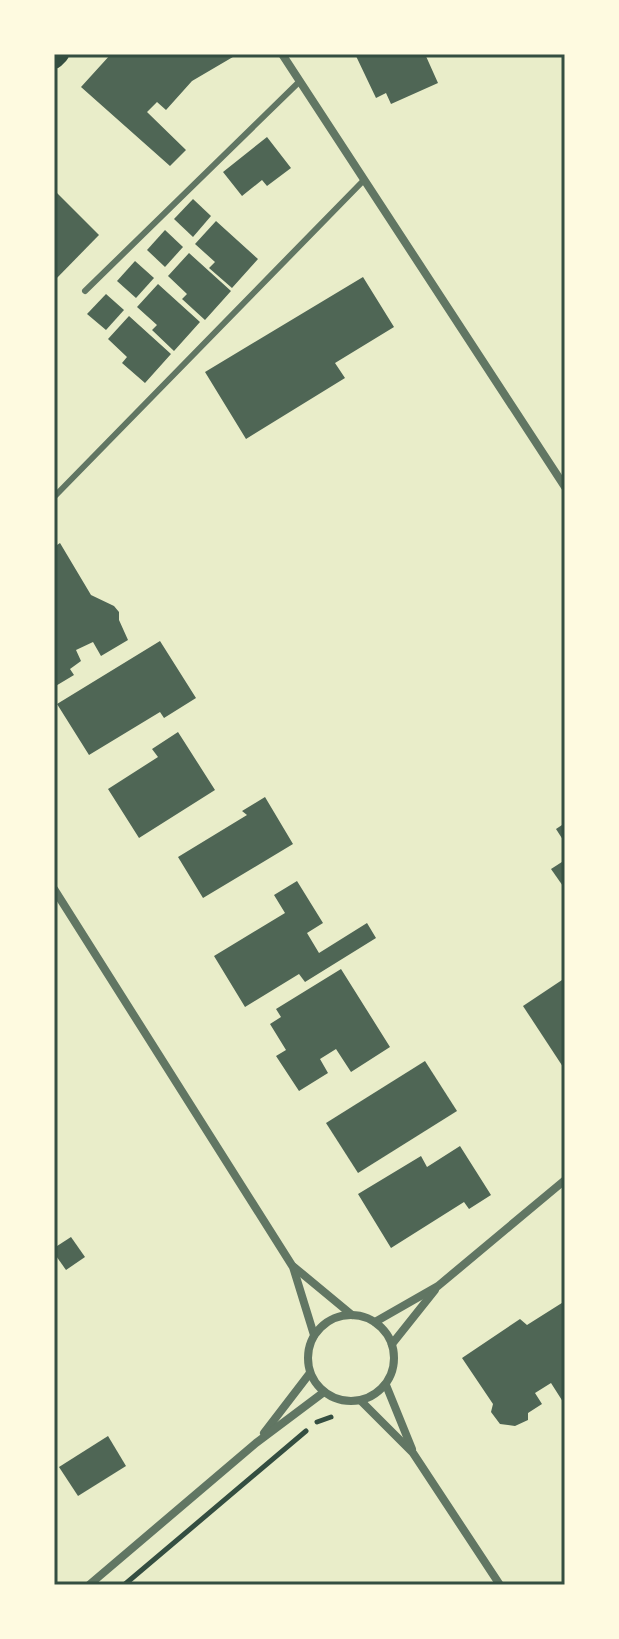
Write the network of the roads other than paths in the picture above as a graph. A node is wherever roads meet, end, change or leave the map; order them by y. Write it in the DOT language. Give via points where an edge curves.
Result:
graph roads {
  1 [pos="59,54"];
  2 [pos="282,54"];
  3 [pos="54,59"];
  4 [pos="300,81"];
  5 [pos="364,180"];
  6 [pos="85,291"];
  7 [pos="565,487"];
  8 [pos="54,497"];
  9 [pos="54,889"];
  10 [pos="565,1180"];
  11 [pos="293,1267"];
  12 [pos="438,1286"];
  13 [pos="352,1315"];
  14 [pos="375,1322"];
  15 [pos="314,1335"];
  16 [pos="392,1344"];
  17 [pos="310,1373"];
  18 [pos="386,1385"];
  19 [pos="324,1392"];
  20 [pos="361,1401"];
  21 [pos="256,1443"];
  22 [pos="413,1453"];
  23 [pos="89,1585"];
  24 [pos="500,1585"];
  1 -- 3 [label="main road"];
  2 -- 4 [label="street"];
  4 -- 5 [label="street"];
  4 -- 6 [label="lane"];
  5 -- 7 [label="street"];
  5 -- 8 [label="lane"];
  9 -- 11 [label="street"];
  10 -- 12 [label="street"];
  11 -- 13 [label="street"];
  11 -- 15 [label="street"];
  12 -- 14 [label="street"];
  12 -- 16 [label="street"];
  13 -- 14 [label="street"];
  13 -- 15 [label="street" via="337,1317"];
  14 -- 16 [label="street"];
  15 -- 17 [label="street" via="308,1351"];
  16 -- 18 [label="street" via="393,1371"];
  17 -- 19 [label="street"];
  17 -- 21 [label="street"];
  18 -- 20 [label="street"];
  18 -- 22 [label="street"];
  19 -- 20 [label="street"];
  19 -- 21 [label="street"];
  20 -- 22 [label="street"];
  21 -- 23 [label="street"];
  22 -- 24 [label="street"];
}
